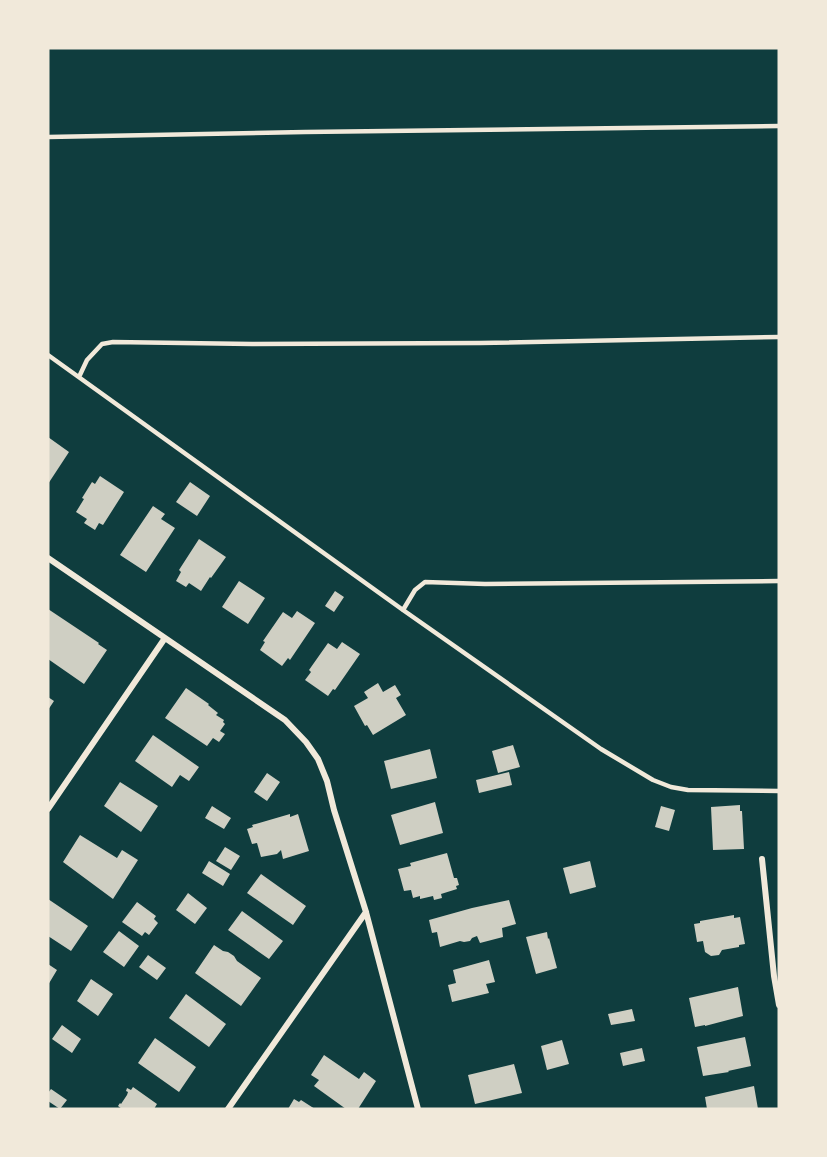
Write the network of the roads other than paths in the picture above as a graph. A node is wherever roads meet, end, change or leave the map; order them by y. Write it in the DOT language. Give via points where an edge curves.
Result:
graph roads {
  1 [pos="779,126"];
  2 [pos="48,137"];
  3 [pos="779,337"];
  4 [pos="48,355"];
  5 [pos="79,377"];
  6 [pos="48,558"];
  7 [pos="779,581"];
  8 [pos="403,610"];
  9 [pos="165,638"];
  10 [pos="779,791"];
  11 [pos="48,809"];
  12 [pos="762,858"];
  13 [pos="366,912"];
  14 [pos="779,1005"];
  15 [pos="228,1109"];
  16 [pos="418,1109"];
  1 -- 2 [label="lane"];
  3 -- 5 [label="lane" via="480,343 113,342 102,344 87,360"];
  4 -- 5 [label="lane"];
  5 -- 8 [label="lane"];
  6 -- 9 [label="street"];
  7 -- 8 [label="lane" via="425,582"];
  8 -- 10 [label="lane" via="653,780 688,790"];
  9 -- 11 [label="street"];
  9 -- 13 [label="street" via="285,720 306,742 327,781"];
  12 -- 14 [label="street"];
  13 -- 15 [label="street"];
  13 -- 16 [label="street"];
}
